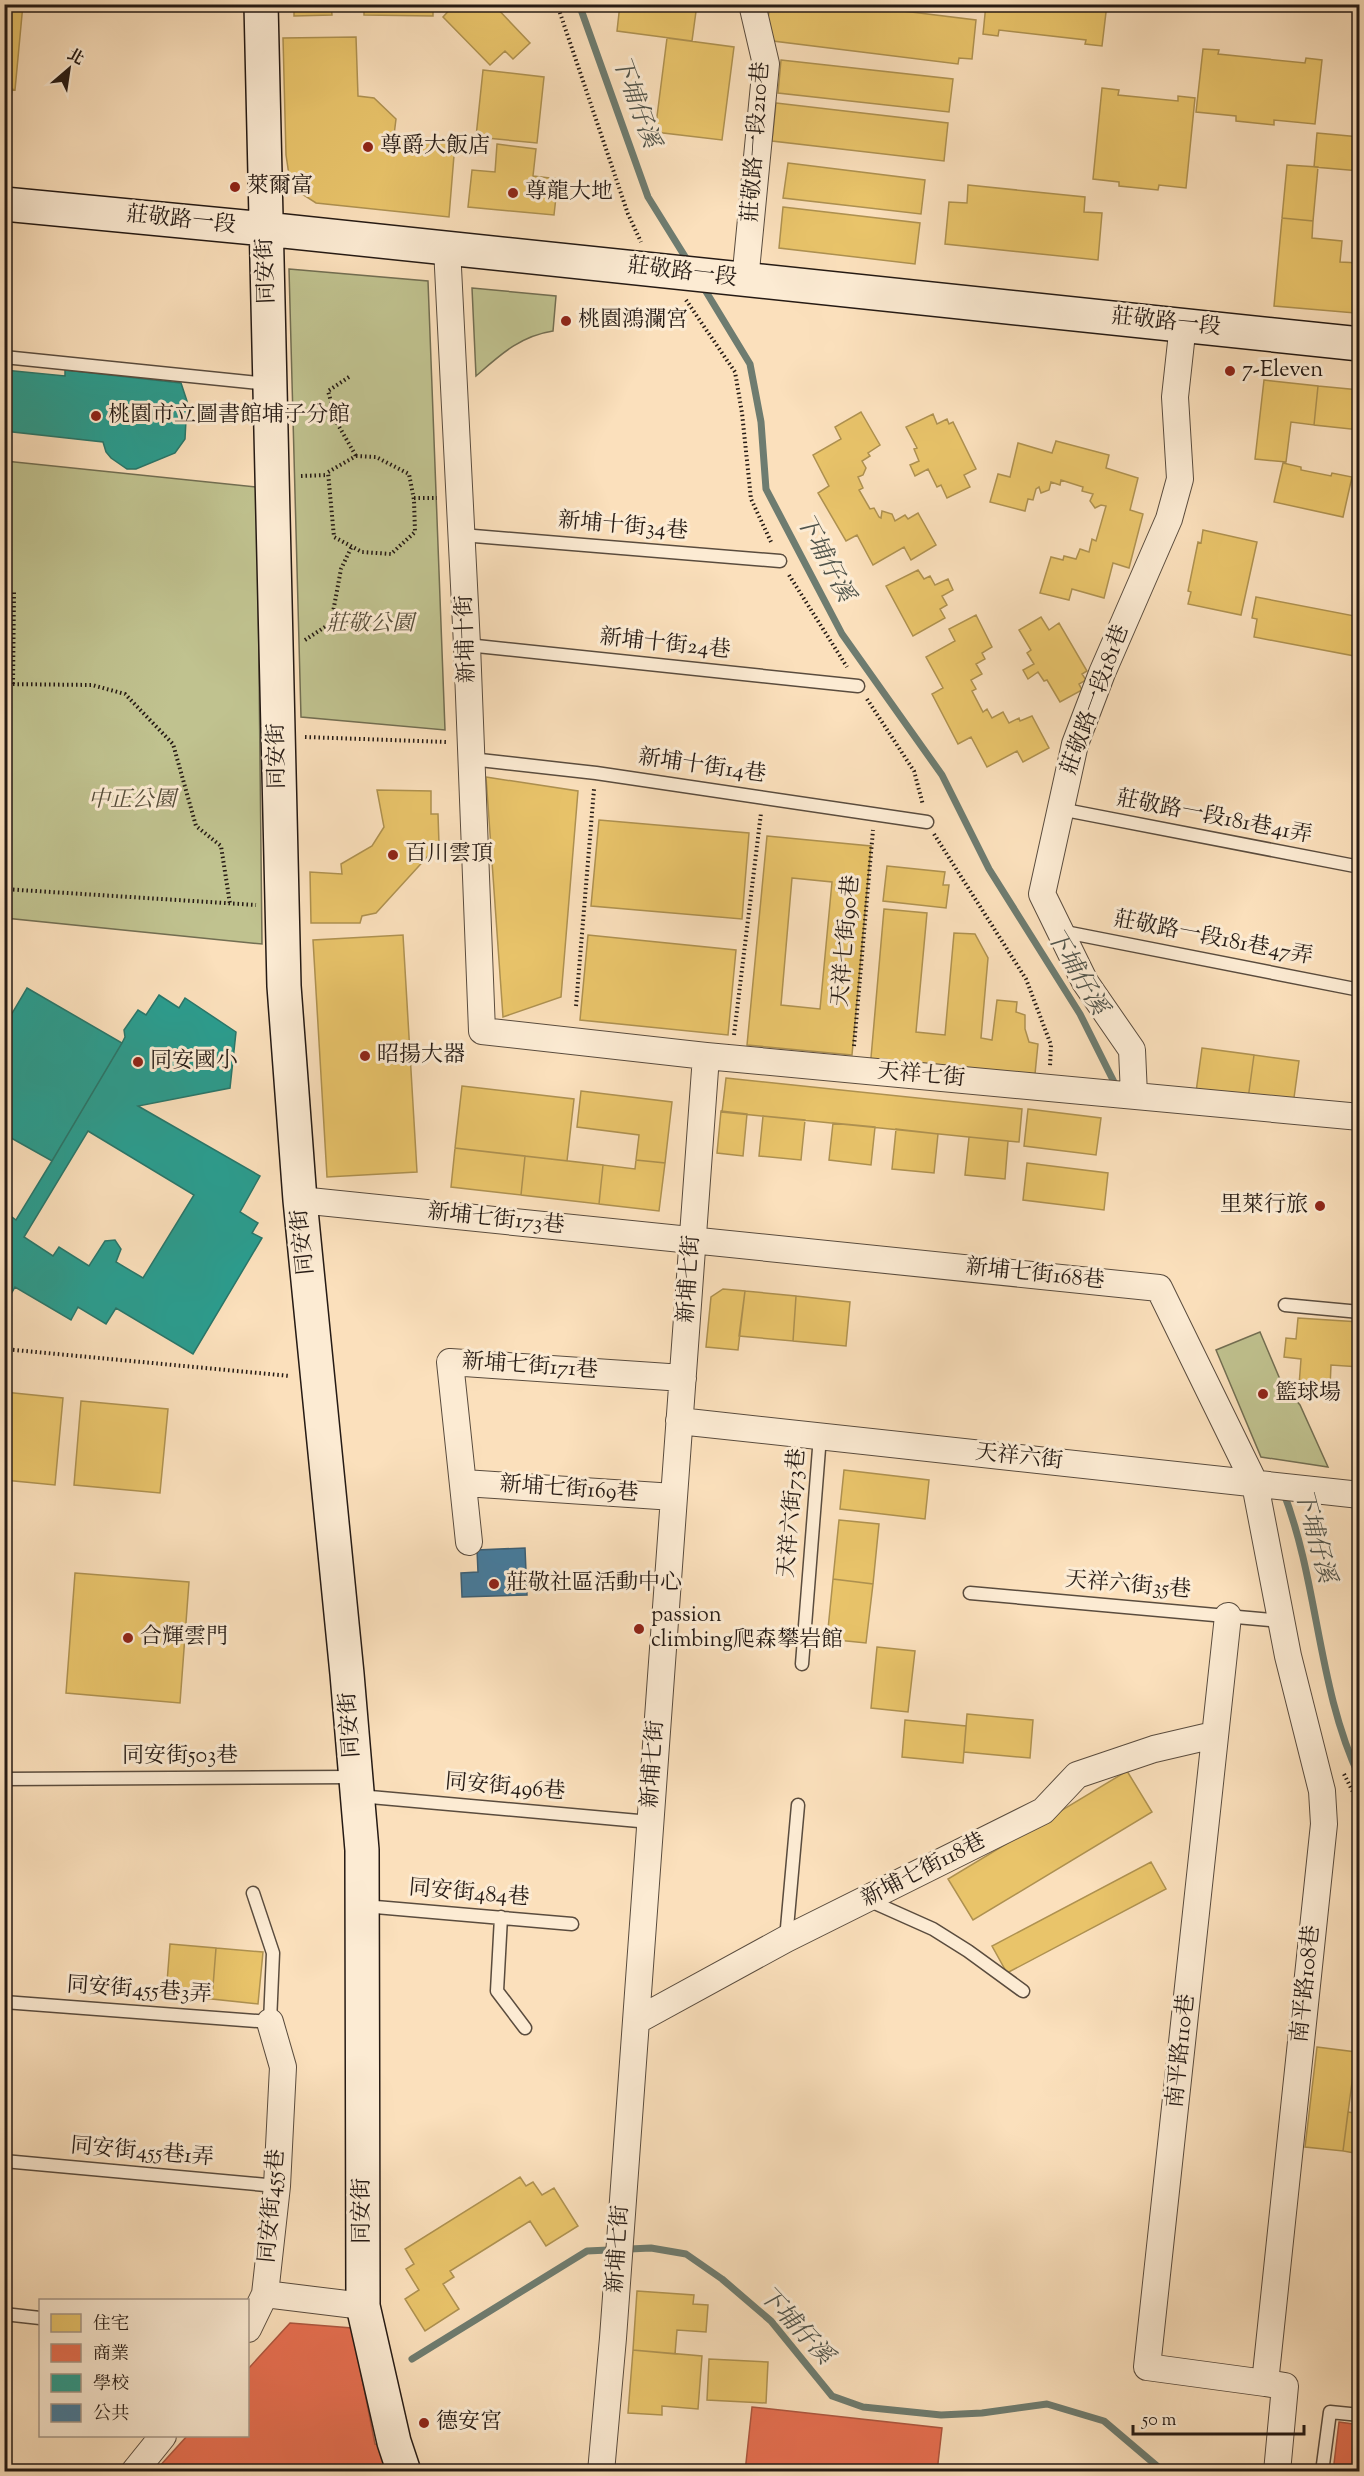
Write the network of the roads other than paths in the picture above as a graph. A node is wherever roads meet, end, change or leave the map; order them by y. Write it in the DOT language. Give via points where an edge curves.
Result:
graph roads {
  1 [pos="261,4"];
  2 [pos="752,4"];
  3 [pos="4,204"];
  4 [pos="265,229"];
  5 [pos="447,248"];
  6 [pos="736,280"];
  7 [pos="1184,324"];
  8 [pos="1359,344"];
  9 [pos="4,357"];
  10 [pos="270,384"];
  11 [pos="462,535"];
  12 [pos="780,561"];
  13 [pos="467,645"];
  14 [pos="858,686"];
  15 [pos="471,751"];
  16 [pos="1060,809"];
  17 [pos="927,822"];
  18 [pos="1359,867"];
  19 [pos="1058,930"];
  20 [pos="1359,990"];
  21 [pos="482,1031"];
  22 [pos="718,1057"];
  23 [pos="1121,1094"];
  24 [pos="1359,1117"];
  25 [pos="300,1200"];
  26 [pos="693,1241"];
  27 [pos="1285,1305"];
  28 [pos="1359,1312"];
  29 [pos="683,1378"];
  30 [pos="679,1420"];
  31 [pos="820,1436"];
  32 [pos="464,1483"];
  33 [pos="1261,1485"];
  34 [pos="1359,1495"];
  35 [pos="674,1497"];
  36 [pos="469,1542"];
  37 [pos="970,1593"];
  38 [pos="1228,1616"];
  39 [pos="1282,1621"];
  40 [pos="802,1664"];
  41 [pos="1214,1735"];
  42 [pos="4,1779"];
  43 [pos="356,1786"];
  44 [pos="798,1805"];
  45 [pos="650,1822"];
  46 [pos="253,1893"];
  47 [pos="868,1900"];
  48 [pos="363,1905"];
  49 [pos="501,1917"];
  50 [pos="572,1924"];
  51 [pos="786,1939"];
  52 [pos="1023,1991"];
  53 [pos="4,2002"];
  54 [pos="636,2021"];
  55 [pos="270,2022"];
  56 [pos="525,2028"];
  57 [pos="4,2162"];
  58 [pos="277,2186"];
  59 [pos="265,2294"];
  60 [pos="363,2306"];
  61 [pos="4,2314"];
  62 [pos="39,2318"];
  63 [pos="249,2327"];
  64 [pos="1265,2383"];
  65 [pos="1359,2415"];
  66 [pos="162,2437"];
  67 [pos="134,2472"];
  68 [pos="404,2472"];
  69 [pos="601,2472"];
  70 [pos="1277,2472"];
  71 [pos="1322,2472"];
  1 -- 4 [label="street, 同安街"];
  2 -- 6 [label="street, 莊敬路一段210巷" via="766,64"];
  3 -- 4 [label="street, 莊敬路一段"];
  4 -- 5 [label="street, 莊敬路一段"];
  4 -- 10 [label="street, 同安街"];
  5 -- 6 [label="street, 莊敬路一段" via="640,256"];
  5 -- 11 [label="street, 新埔十街"];
  6 -- 7 [label="street, 莊敬路一段"];
  7 -- 8 [label="street, 莊敬路一段"];
  7 -- 16 [label="street, 莊敬路一段181巷" via="1175,396 1180,479 1169,519 1102,673 1076,744"];
  9 -- 10 [label="lane"];
  10 -- 25 [label="street, 同安街" via="281,907"];
  11 -- 12 [label="lane, 新埔十街34巷"];
  11 -- 13 [label="street, 新埔十街"];
  13 -- 14 [label="lane, 新埔十街24巷"];
  13 -- 15 [label="street, 新埔十街"];
  15 -- 17 [label="lane, 新埔十街14巷"];
  15 -- 21 [label="street, 新埔十街"];
  16 -- 18 [label="lane, 莊敬路一段181巷41弄"];
  16 -- 19 [label="street, 莊敬路一段181巷" via="1042,894"];
  19 -- 20 [label="lane, 莊敬路一段181巷47弄"];
  19 -- 23 [label="street, 莊敬路一段181巷" via="1085,982 1132,1050"];
  21 -- 22 [label="street, 天祥七街"];
  22 -- 23 [label="street, 天祥七街"];
  22 -- 26 [label="street, 新埔七街"];
  23 -- 24 [label="street, 天祥七街"];
  25 -- 26 [label="street, 新埔七街173巷"];
  25 -- 43 [label="street, 同安街"];
  26 -- 29 [label="street, 新埔七街"];
  26 -- 33 [label="street, 新埔七街168巷" via="1159,1288"];
  27 -- 28 [label="lane"];
  29 -- 30 [label="street, 新埔七街"];
  29 -- 32 [label="street, 新埔七街171巷" via="450,1362"];
  30 -- 31 [label="street, 天祥六街"];
  30 -- 35 [label="street, 新埔七街"];
  31 -- 33 [label="street, 天祥六街"];
  31 -- 40 [label="lane, 天祥六街73巷"];
  32 -- 35 [label="street, 新埔七街169巷"];
  32 -- 36 [label="street, 新埔七街171巷"];
  33 -- 34 [label="street, 天祥六街"];
  33 -- 39 [label="street, 南平路108巷"];
  35 -- 45 [label="street, 新埔七街"];
  37 -- 38 [label="lane, 天祥六街35巷"];
  38 -- 39 [label="lane, 天祥六街35巷"];
  38 -- 41 [label="street, 南平路110巷"];
  39 -- 64 [label="street, 南平路108巷" via="1322,1791 1324,1824"];
  41 -- 47 [label="street, 新埔七街118巷" via="1154,1749 1077,1775 1043,1811"];
  41 -- 64 [label="street, 南平路110巷" via="1147,2367"];
  42 -- 43 [label="lane, 同安街503巷"];
  43 -- 45 [label="lane, 同安街496巷"];
  43 -- 48 [label="street, 同安街"];
  44 -- 51 [label="lane"];
  45 -- 54 [label="street, 新埔七街"];
  46 -- 55 [label="lane" via="273,1953"];
  47 -- 51 [label="street, 新埔七街118巷"];
  47 -- 52 [label="lane" via="933,1929"];
  48 -- 49 [label="lane, 同安街484巷"];
  48 -- 60 [label="street, 同安街"];
  49 -- 50 [label="lane, 同安街484巷"];
  49 -- 56 [label="lane" via="497,1991"];
  51 -- 54 [label="street, 新埔七街118巷"];
  53 -- 55 [label="lane, 同安街455巷3弄"];
  54 -- 69 [label="street, 新埔七街"];
  55 -- 58 [label="street, 同安街455巷" via="283,2067"];
  57 -- 58 [label="lane, 同安街455巷1弄"];
  58 -- 59 [label="street, 同安街455巷"];
  59 -- 60 [label="street, 同安街455巷"];
  59 -- 63 [label="street"];
  60 -- 68 [label="street, 同安街"];
  61 -- 62 [label="lane"];
  64 -- 70 [label="street" via="1285,2386"];
  65 -- 71 [label="lane" via="1330,2412"];
  66 -- 67 [label="street"];
}
